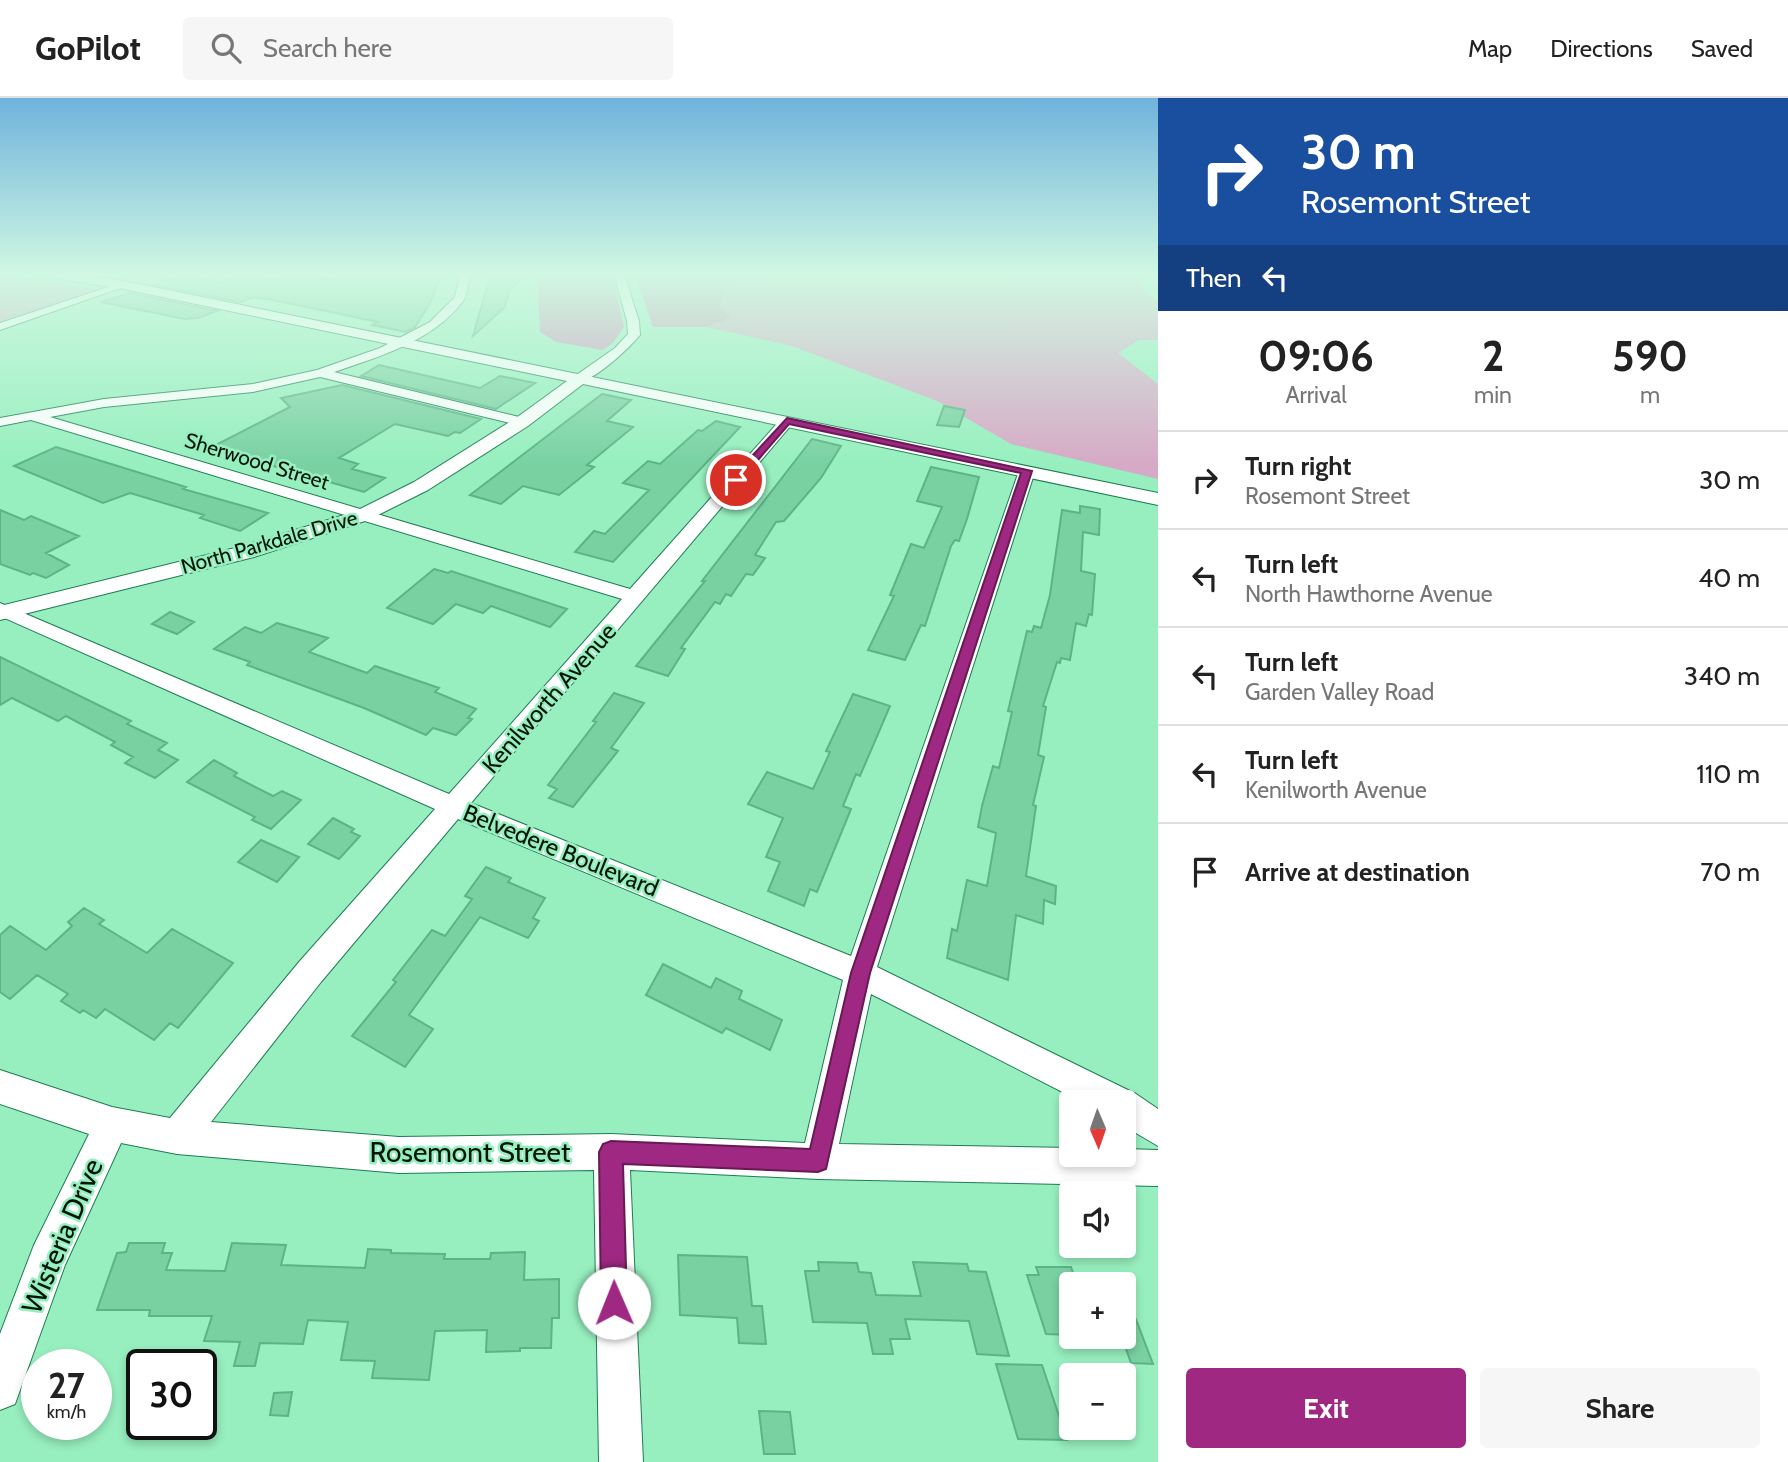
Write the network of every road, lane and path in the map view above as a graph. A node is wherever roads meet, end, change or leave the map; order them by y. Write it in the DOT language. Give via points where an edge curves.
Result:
graph roads {
  1 [pos="382,338"];
  2 [pos="410,338"];
  3 [pos="632,338"];
  4 [pos="403,342"];
  5 [pos="320,373"];
  6 [pos="580,379"];
  7 [pos="27,415"];
  8 [pos="787,421"];
  9 [pos="0,422"];
  10 [pos="522,422"];
  11 [pos="1027,471"];
  12 [pos="1158,499"];
  13 [pos="361,516"];
  14 [pos="635,597"];
  15 [pos="2,611"];
  16 [pos="455,807"];
  17 [pos="860,973"];
  18 [pos="0,1087"];
  19 [pos="1092,1090"];
  20 [pos="1136,1114"];
  21 [pos="112,1124"];
  22 [pos="1158,1129"];
  23 [pos="177,1137"];
  24 [pos="611,1152"];
  25 [pos="818,1161"];
  26 [pos="1158,1168"];
  27 [pos="0,1389"];
  28 [pos="621,1462"];
  1 -- 4 [label="street"];
  2 -- 4 [label="street"];
  3 -- 6 [label="street, North Parkdale Drive"];
  4 -- 5 [label="street"];
  4 -- 6 [label="street"];
  5 -- 7 [label="street" via="230,392"];
  5 -- 10 [label="street"];
  6 -- 8 [label="street"];
  6 -- 10 [label="street, North Parkdale Drive"];
  7 -- 9 [label="street"];
  7 -- 13 [label="street, Sherwood Street"];
  8 -- 11 [label="street"];
  8 -- 14 [label="street, Kenilworth Avenue"];
  10 -- 13 [label="street, North Parkdale Drive"];
  11 -- 12 [label="street"];
  11 -- 17 [label="street"];
  13 -- 14 [label="street, Sherwood Street"];
  13 -- 15 [label="street, North Parkdale Drive" via="246,552"];
  14 -- 16 [label="street, Kenilworth Avenue"];
  15 -- 16 [label="street, Belvedere Boulevard"];
  16 -- 17 [label="street, Belvedere Boulevard"];
  16 -- 23 [label="street, Kenilworth Avenue" via="310,972"];
  17 -- 19 [label="street, Belvedere Boulevard"];
  17 -- 25 [label="street"];
  18 -- 21 [label="street, Rosemont Street"];
  20 -- 22 [label="street"];
  21 -- 23 [label="street, Rosemont Street"];
  21 -- 27 [label="street, Wisteria Drive" via="56,1240"];
  23 -- 24 [label="street, Rosemont Street" via="399,1155"];
  24 -- 25 [label="street, Rosemont Street"];
  24 -- 28 [label="street"];
  25 -- 26 [label="street, Rosemont Street"];
}
